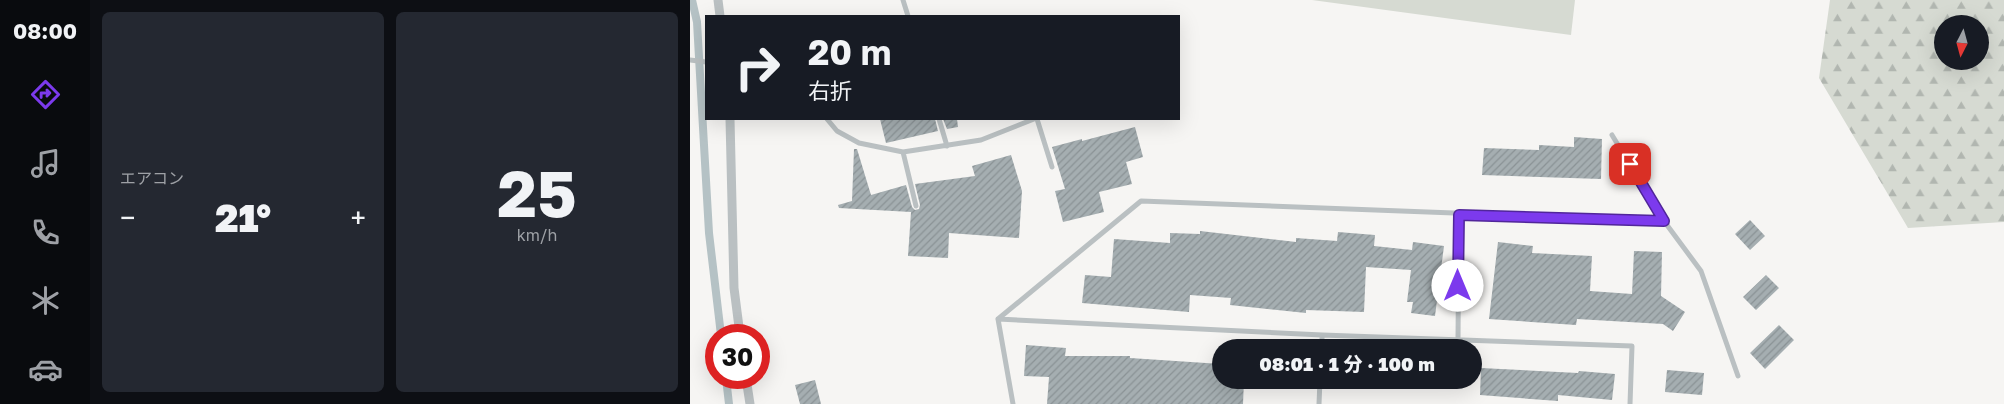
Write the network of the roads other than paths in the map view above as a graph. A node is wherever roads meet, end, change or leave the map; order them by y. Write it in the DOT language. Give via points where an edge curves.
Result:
graph roads {
  1 [pos="718,0"];
  2 [pos="902,0"];
  3 [pos="720,15"];
  4 [pos="908,15"];
  5 [pos="690,60"];
  6 [pos="705,62"];
  7 [pos="730,120"];
  8 [pos="828,120"];
  9 [pos="939,120"];
  10 [pos="1033,120"];
  11 [pos="1036,120"];
  12 [pos="1612,135"];
  13 [pos="947,146"];
  14 [pos="903,152"];
  15 [pos="1052,167"];
  16 [pos="916,206"];
  17 [pos="1459,215"];
  18 [pos="1664,221"];
  19 [pos="998,319"];
  20 [pos="739,324"];
  21 [pos="1322,336"];
  22 [pos="1424,339"];
  23 [pos="1458,339"];
  24 [pos="1482,341"];
  25 [pos="1738,376"];
  26 [pos="748,389"];
  27 [pos="1320,389"];
  28 [pos="750,404"];
  29 [pos="1013,404"];
  30 [pos="1319,404"];
  31 [pos="1630,404"];
  1 -- 3 [label="street"];
  2 -- 4 [label="street"];
  5 -- 6 [label="street"];
  7 -- 20 [label="street" via="734,288"];
  8 -- 14 [label="street" via="837,131 859,143"];
  9 -- 13 [label="street"];
  10 -- 13 [label="street" via="981,140"];
  11 -- 15 [label="street"];
  12 -- 18 [label="street"];
  13 -- 14 [label="street"];
  14 -- 16 [label="street"];
  17 -- 18 [label="street"];
  17 -- 19 [label="street" via="1141,201"];
  17 -- 23 [label="street"];
  18 -- 25 [label="street" via="1701,271"];
  19 -- 21 [label="street"];
  19 -- 29 [label="street"];
  21 -- 22 [label="street"];
  24 -- 31 [label="street" via="1632,346"];
  26 -- 28 [label="street"];
  27 -- 30 [label="street"];
}
